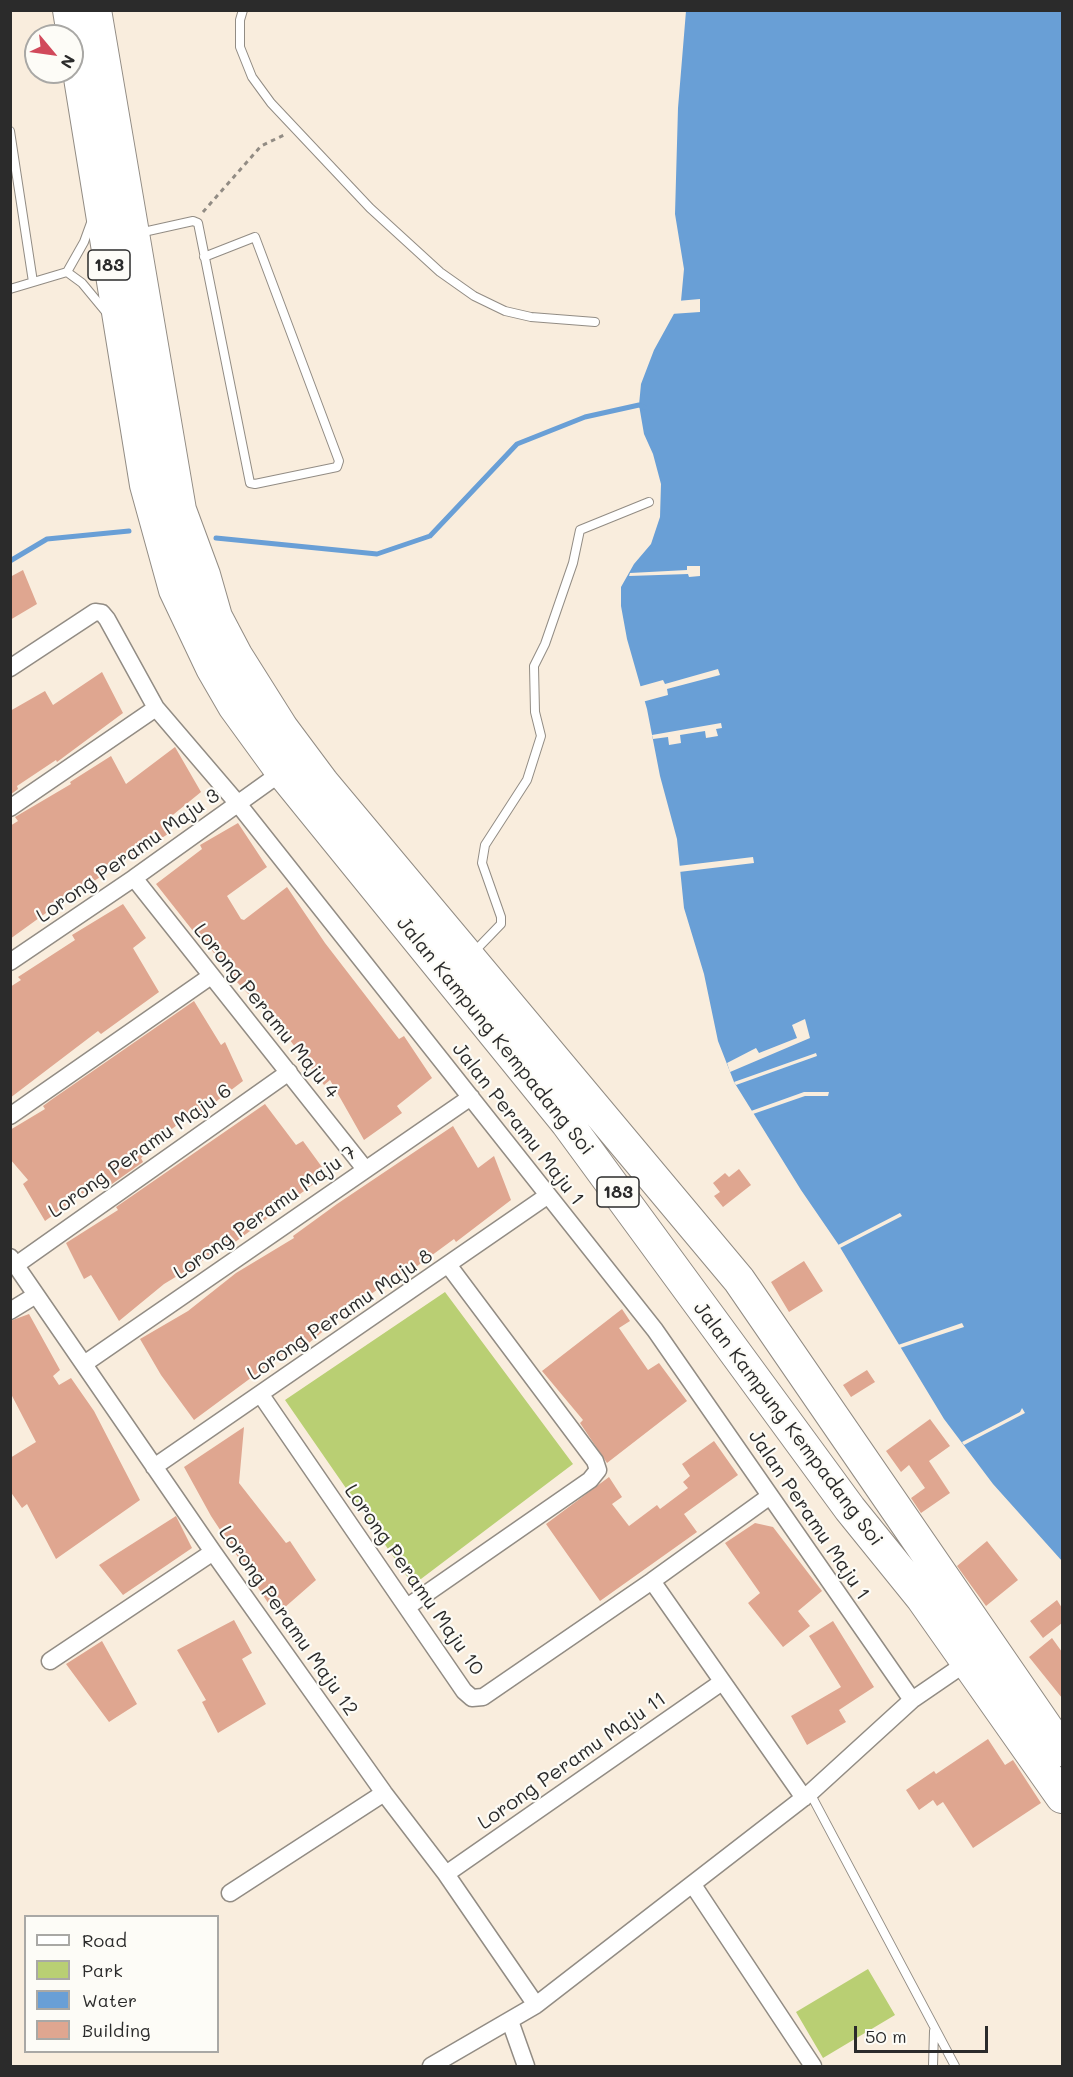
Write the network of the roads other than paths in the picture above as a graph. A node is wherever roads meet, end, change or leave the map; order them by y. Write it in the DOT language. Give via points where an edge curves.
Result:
graph roads {
  1 [pos="69,10"];
  2 [pos="95,10"];
  3 [pos="243,10"];
  4 [pos="10,131"];
  5 [pos="95,166"];
  6 [pos="132,235"];
  7 [pos="204,256"];
  8 [pos="67,272"];
  9 [pos="33,282"];
  10 [pos="10,289"];
  11 [pos="595,322"];
  12 [pos="120,330"];
  13 [pos="648,502"];
  14 [pos="167,515"];
  15 [pos="10,668"];
  16 [pos="156,708"];
  17 [pos="282,772"];
  18 [pos="239,805"];
  19 [pos="10,808"];
  20 [pos="134,878"];
  21 [pos="467,958"];
  22 [pos="10,962"];
  23 [pos="211,976"];
  24 [pos="289,1072"];
  25 [pos="471,1096"];
  26 [pos="10,1116"];
  27 [pos="364,1169"];
  28 [pos="547,1196"];
  29 [pos="13,1261"];
  30 [pos="449,1266"];
  31 [pos="739,1280"];
  32 [pos="36,1295"];
  33 [pos="700,1305"];
  34 [pos="10,1311"];
  35 [pos="84,1364"];
  36 [pos="261,1395"];
  37 [pos="154,1467"];
  38 [pos="770,1496"];
  39 [pos="213,1552"];
  40 [pos="652,1581"];
  41 [pos="407,1607"];
  42 [pos="50,1661"];
  43 [pos="966,1663"];
  44 [pos="722,1682"];
  45 [pos="912,1700"];
  46 [pos="1062,1750"];
  47 [pos="384,1793"];
  48 [pos="807,1795"];
  49 [pos="1062,1797"];
  50 [pos="446,1874"];
  51 [pos="693,1885"];
  52 [pos="230,1893"];
  53 [pos="536,2005"];
  54 [pos="510,2021"];
  55 [pos="934,2031"];
  56 [pos="431,2067"];
  57 [pos="526,2067"];
  58 [pos="813,2067"];
  59 [pos="933,2067"];
  60 [pos="955,2067"];
  1 -- 5 [label="highway, 183"];
  2 -- 6 [label="highway, 183"];
  3 -- 11 [label="lane" via="240,47 252,77 271,104 370,208 440,272 474,296 505,311"];
  4 -- 9 [label="lane"];
  5 -- 8 [label="lane" via="96,202 91,224"];
  5 -- 12 [label="highway, 183"];
  6 -- 7 [label="lane" via="198,223"];
  6 -- 14 [label="highway, 183"];
  7 -- 7 [label="lane" via="250,483 337,467 339,461 255,237"];
  8 -- 9 [label="lane"];
  8 -- 12 [label="lane" via="94,296"];
  9 -- 10 [label="lane"];
  12 -- 14 [label="highway, 183"];
  13 -- 21 [label="lane" via="580,530 573,563 534,666 541,736 527,780 485,844 482,863 501,924"];
  14 -- 17 [label="highway, Jalan Kampung Kempadang Soi / 183" via="175,590 234,706"];
  14 -- 21 [label="highway, Jalan Kampung Kempadang Soi / 183" via="204,575 216,617 236,655 282,728"];
  15 -- 16 [label="street, Jalan Peramu Maju 1" via="95,612 102,613"];
  16 -- 18 [label="street, Jalan Peramu Maju 1"];
  16 -- 19 [label="street"];
  17 -- 18 [label="street, Lorong Peramu Maju 3"];
  17 -- 33 [label="highway, Jalan Kampung Kempadang Soi / 183" via="538,1085"];
  18 -- 20 [label="street, Lorong Peramu Maju 3"];
  18 -- 25 [label="street, Jalan Peramu Maju 1"];
  20 -- 22 [label="street, Lorong Peramu Maju 3"];
  20 -- 23 [label="street, Lorong Peramu Maju 4"];
  21 -- 31 [label="highway, Jalan Kampung Kempadang Soi / 183"];
  23 -- 24 [label="street, Lorong Peramu Maju 4"];
  23 -- 26 [label="street"];
  24 -- 27 [label="street, Lorong Peramu Maju 4"];
  24 -- 29 [label="street, Lorong Peramu Maju 6"];
  25 -- 27 [label="street, Lorong Peramu Maju 7"];
  25 -- 28 [label="street, Jalan Peramu Maju 1"];
  27 -- 35 [label="street, Lorong Peramu Maju 7"];
  28 -- 30 [label="street, Lorong Peramu Maju 8"];
  28 -- 38 [label="street, Jalan Peramu Maju 1" via="655,1330"];
  29 -- 32 [label="street, Lorong Peramu Maju 12"];
  30 -- 36 [label="street, Lorong Peramu Maju 8"];
  30 -- 41 [label="street" via="598,1470"];
  31 -- 33 [label="highway" via="712,1264 698,1265 694,1278"];
  31 -- 46 [label="highway, Jalan Kampung Kempadang Soi / 183"];
  32 -- 34 [label="street"];
  32 -- 35 [label="street, Lorong Peramu Maju 12"];
  33 -- 43 [label="highway, Jalan Kampung Kempadang Soi / 183" via="850,1509 922,1598"];
  35 -- 37 [label="street, Lorong Peramu Maju 12"];
  36 -- 37 [label="street, Lorong Peramu Maju 8"];
  36 -- 41 [label="street, Lorong Peramu Maju 10"];
  37 -- 39 [label="street, Lorong Peramu Maju 12"];
  38 -- 40 [label="street, Lorong Peramu Maju 10"];
  38 -- 45 [label="street, Jalan Peramu Maju 1"];
  39 -- 42 [label="street"];
  39 -- 47 [label="street, Lorong Peramu Maju 12"];
  40 -- 41 [label="street, Lorong Peramu Maju 10" via="483,1697 472,1698 464,1691"];
  40 -- 44 [label="street"];
  43 -- 45 [label="street"];
  43 -- 49 [label="highway, Jalan Kampung Kempadang Soi / 183"];
  44 -- 48 [label="street"];
  44 -- 50 [label="street, Lorong Peramu Maju 11"];
  45 -- 48 [label="street"];
  47 -- 50 [label="street, Lorong Peramu Maju 12"];
  47 -- 52 [label="street"];
  48 -- 51 [label="street"];
  48 -- 55 [label="lane"];
  50 -- 53 [label="street, Lorong Peramu Maju 12"];
  51 -- 53 [label="street"];
  51 -- 58 [label="street"];
  53 -- 54 [label="street"];
  54 -- 56 [label="street"];
  54 -- 57 [label="street"];
  55 -- 59 [label="lane"];
  55 -- 60 [label="lane"];
}
